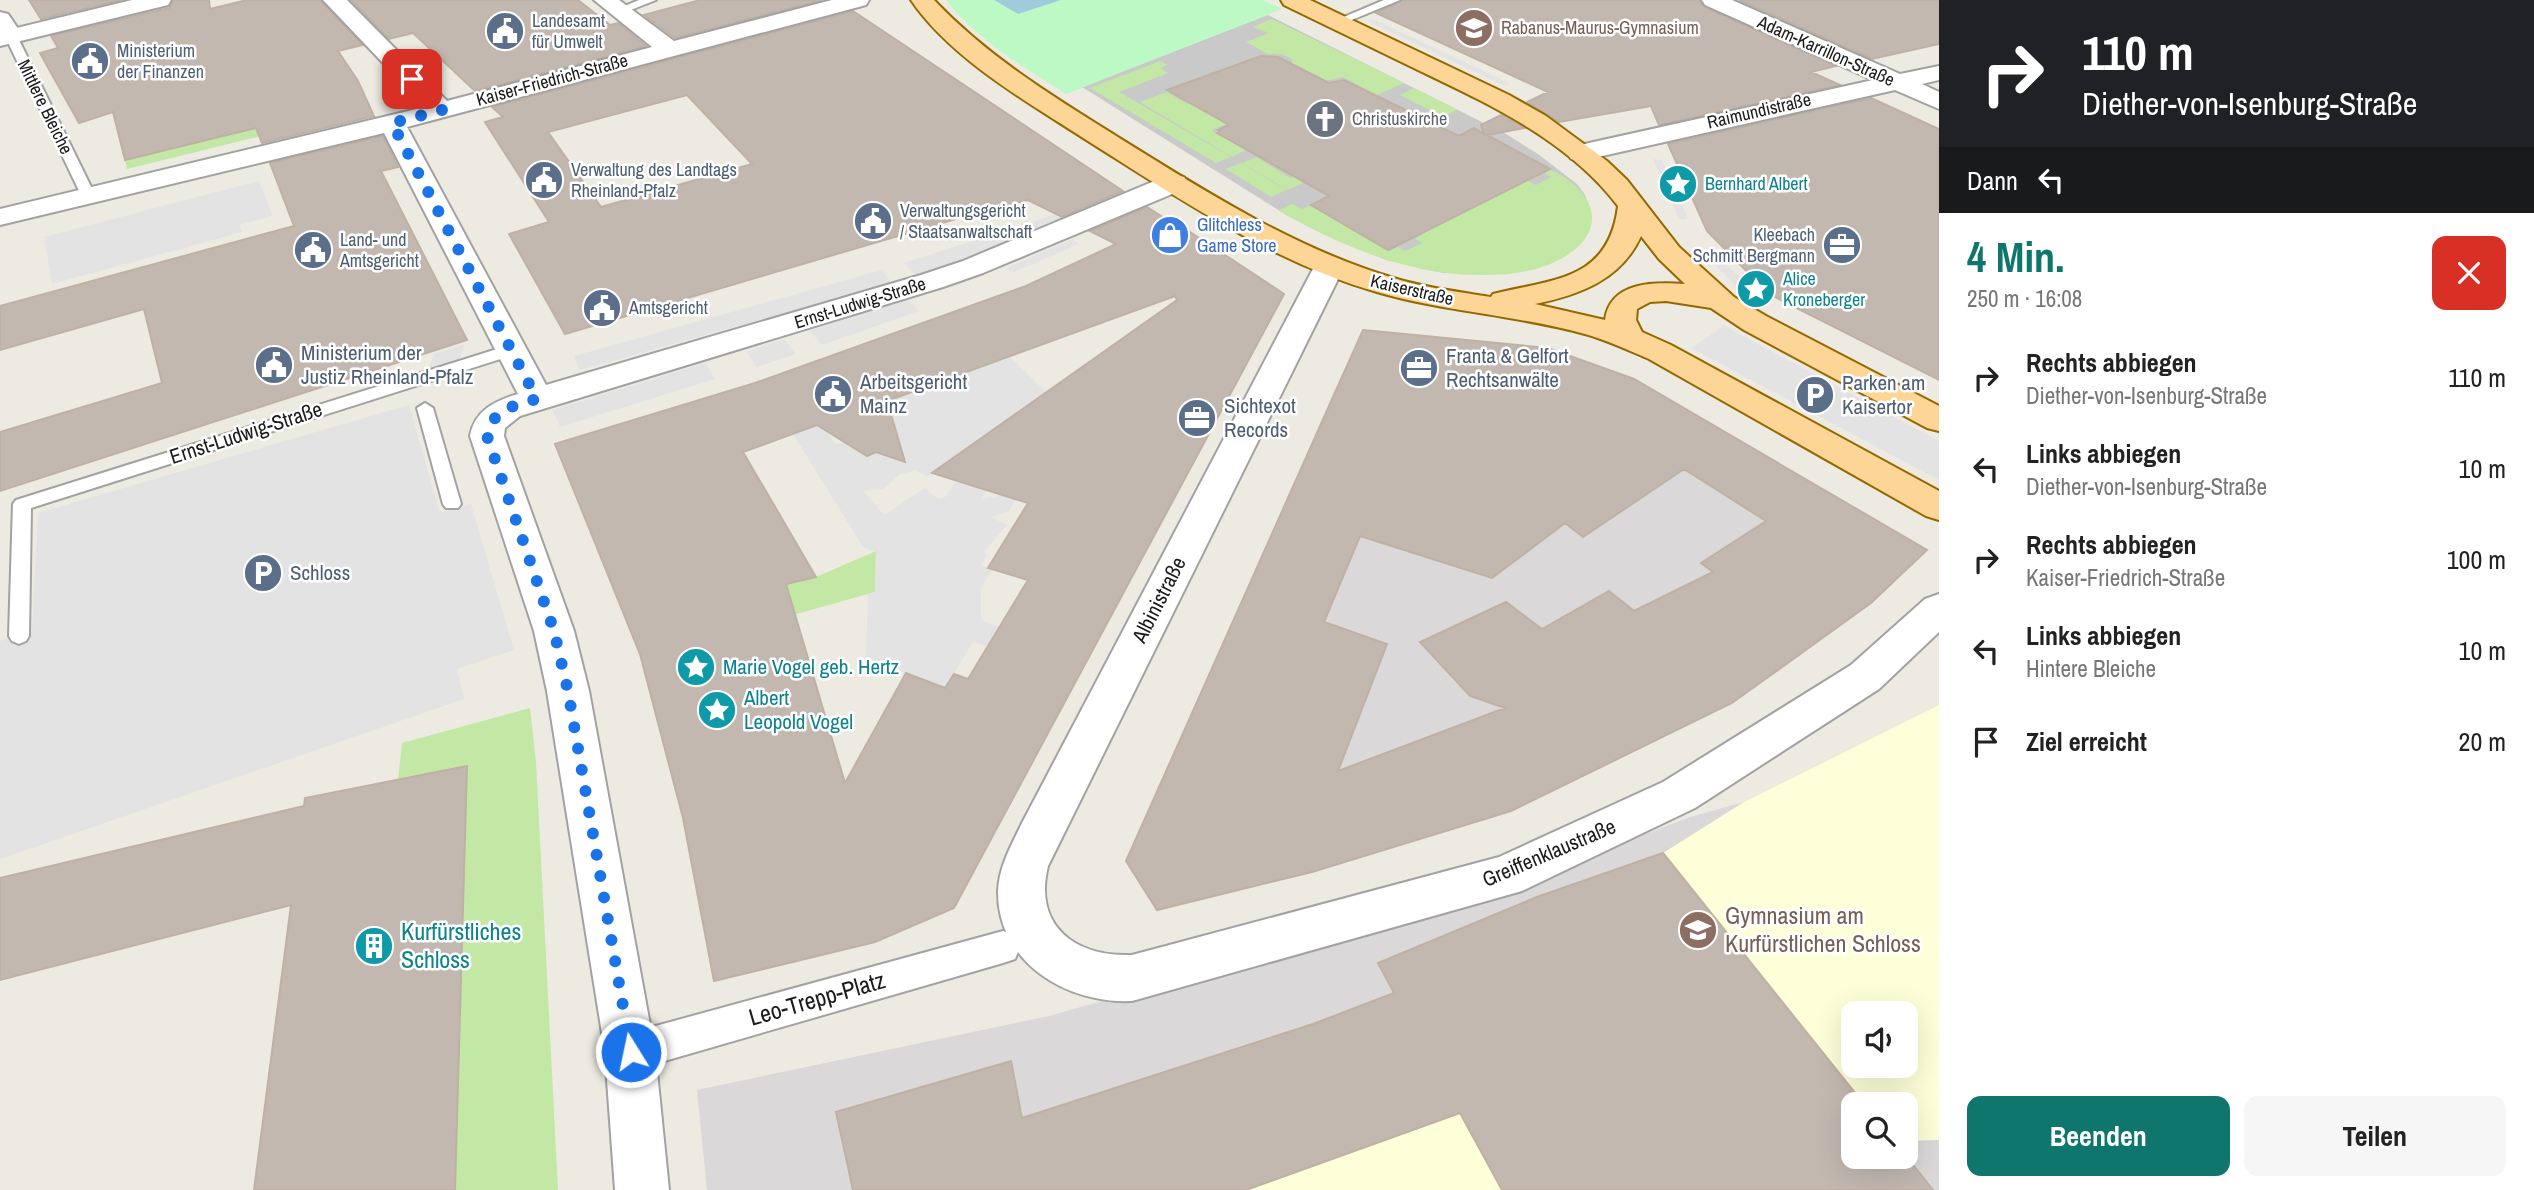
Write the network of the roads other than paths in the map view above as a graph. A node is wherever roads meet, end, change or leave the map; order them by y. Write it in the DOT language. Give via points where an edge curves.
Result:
graph roads {
  1 [pos="160,0"];
  2 [pos="334,0"];
  3 [pos="650,0"];
  4 [pos="858,0"];
  5 [pos="922,0"];
  6 [pos="1292,0"];
  7 [pos="1394,0"];
  8 [pos="1713,0"];
  9 [pos="612,5"];
  10 [pos="1338,22"];
  11 [pos="4,31"];
  12 [pos="669,49"];
  13 [pos="1939,73"];
  14 [pos="1893,81"];
  15 [pos="1939,101"];
  16 [pos="442,110"];
  17 [pos="392,123"];
  18 [pos="1580,153"];
  19 [pos="1174,183"];
  20 [pos="89,197"];
  21 [pos="1632,206"];
  22 [pos="0,217"];
  23 [pos="1329,267"];
  24 [pos="1466,303"];
  25 [pos="1723,303"];
  26 [pos="1629,339"];
  27 [pos="510,350"];
  28 [pos="537,399"];
  29 [pos="425,408"];
  30 [pos="1939,420"];
  31 [pos="452,505"];
  32 [pos="1939,507"];
  33 [pos="1939,609"];
  34 [pos="19,636"];
  35 [pos="1018,943"];
  36 [pos="631,1052"];
  37 [pos="642,1190"];
  1 -- 11 [label="street"];
  2 -- 16 [label="street"];
  3 -- 9 [label="lane"];
  4 -- 12 [label="street, Kaiser-Friedrich-Straße"];
  5 -- 19 [label="main road, Kaiserstraße" via="957,35 1038,98"];
  6 -- 10 [label="main road"];
  7 -- 10 [label="lane"];
  8 -- 14 [label="street, Adam-Karrillon-Straße"];
  9 -- 12 [label="street"];
  10 -- 18 [label="main road" via="1500,100"];
  11 -- 20 [label="lane, Mittlere Bleiche"];
  12 -- 16 [label="street, Kaiser-Friedrich-Straße"];
  13 -- 14 [label="street, Raimundistraße"];
  14 -- 15 [label="street, Adam-Karrillon-Straße"];
  14 -- 18 [label="street, Raimundistraße"];
  16 -- 17 [label="street, Kaiser-Friedrich-Straße"];
  17 -- 20 [label="street, Kaiser-Friedrich-Straße"];
  17 -- 27 [label="street"];
  18 -- 21 [label="main road"];
  19 -- 23 [label="main road, Kaiserstraße" via="1266,238"];
  19 -- 28 [label="street, Ernst-Ludwig-Straße" via="932,281"];
  20 -- 22 [label="street, Kaiser-Friedrich-Straße"];
  21 -- 24 [label="main road" via="1626,242 1594,274 1539,295"];
  21 -- 25 [label="main road" via="1669,253"];
  23 -- 24 [label="main road, Kaiserstraße"];
  23 -- 35 [label="street, Albinistraße" via="1037,839 1024,869"];
  24 -- 26 [label="main road, Kaiserstraße" via="1592,326"];
  25 -- 26 [label="main road" via="1696,293 1668,290 1634,296 1619,314"];
  25 -- 30 [label="main road"];
  26 -- 32 [label="main road, Kaiserstraße"];
  27 -- 28 [label="street"];
  27 -- 34 [label="lane, Ernst-Ludwig-Straße" via="22,504"];
  28 -- 36 [label="street, Ernst-Ludwig-Straße" via="496,415 487,436 554,631"];
  29 -- 31 [label="lane"];
  33 -- 35 [label="street, Greiffenklaustraße" via="1865,677 1679,795 1506,876 1132,978 1105,978"];
  35 -- 36 [label="street, Leo-Trepp-Platz"];
  36 -- 37 [label="street, Ernst-Ludwig-Straße"];
}
